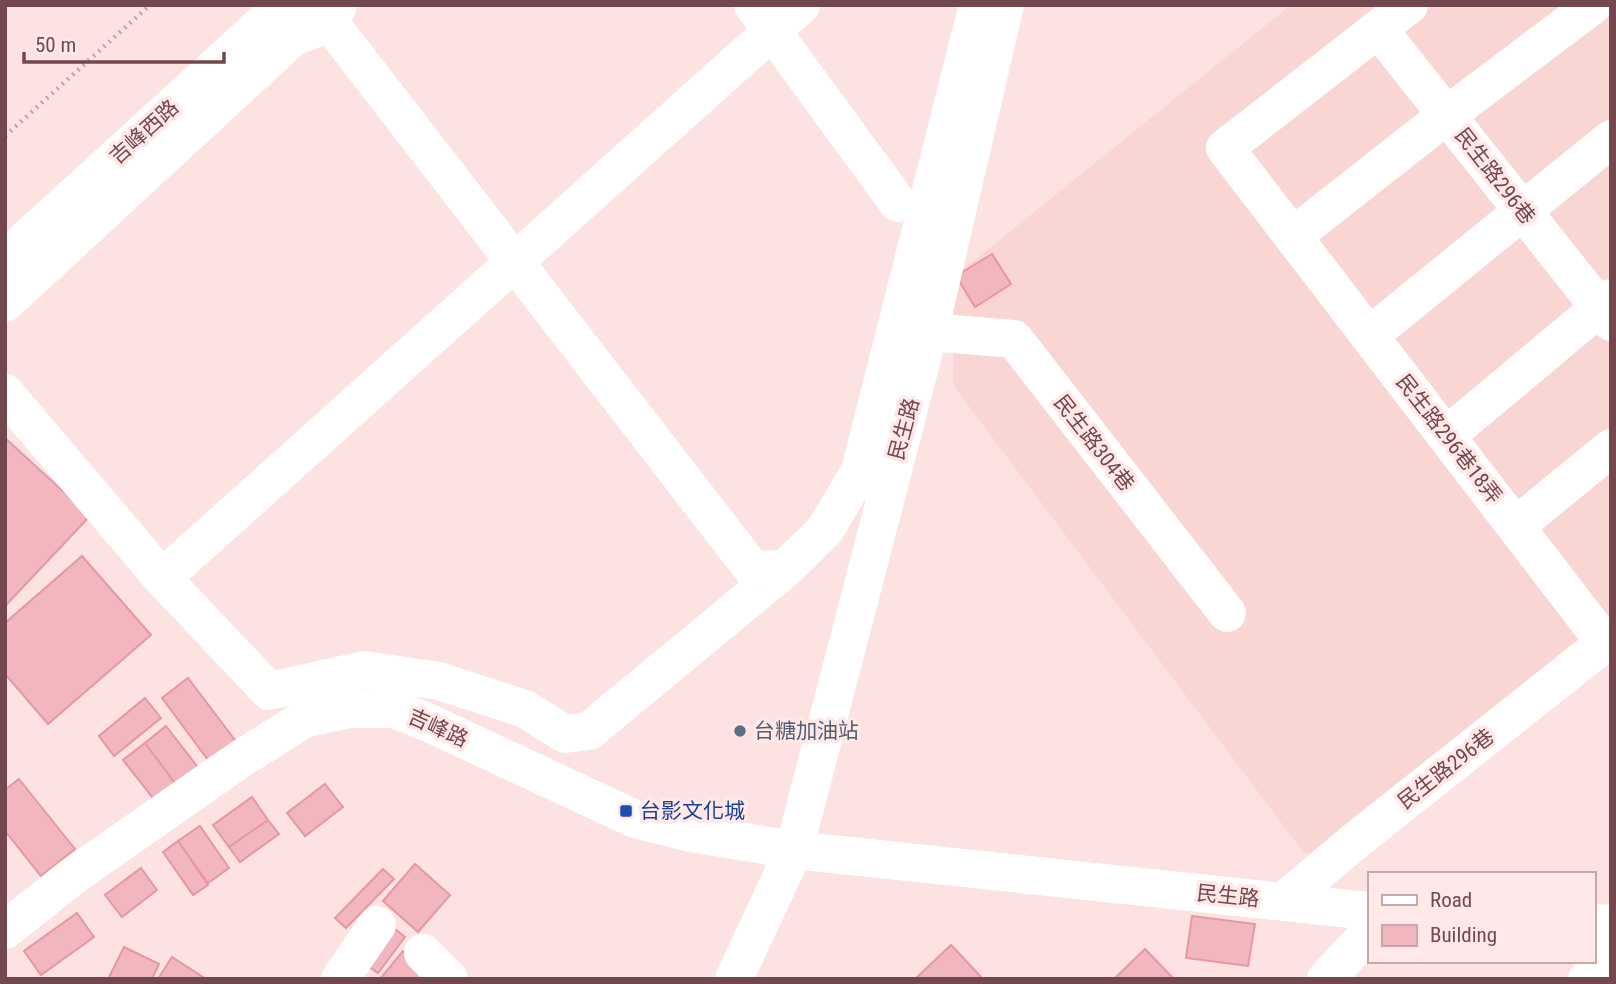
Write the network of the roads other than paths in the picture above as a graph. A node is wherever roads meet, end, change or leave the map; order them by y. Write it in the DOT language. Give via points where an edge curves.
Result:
graph roads {
  1 [pos="282,5"];
  2 [pos="801,5"];
  3 [pos="978,5"];
  4 [pos="1004,5"];
  5 [pos="1409,5"];
  6 [pos="1593,5"];
  7 [pos="328,11"];
  8 [pos="762,18"];
  9 [pos="1379,30"];
  10 [pos="1447,115"];
  11 [pos="1611,139"];
  12 [pos="898,203"];
  13 [pos="1522,210"];
  14 [pos="1293,236"];
  15 [pos="5,259"];
  16 [pos="515,262"];
  17 [pos="5,303"];
  18 [pos="1607,309"];
  19 [pos="929,332"];
  20 [pos="1369,336"];
  21 [pos="5,393"];
  22 [pos="1446,436"];
  23 [pos="1611,448"];
  24 [pos="1516,526"];
  25 [pos="785,569"];
  26 [pos="162,578"];
  27 [pos="1227,613"];
  28 [pos="1608,641"];
  29 [pos="794,850"];
  30 [pos="1283,902"];
  31 [pos="1368,911"];
  32 [pos="377,925"];
  33 [pos="5,930"];
  34 [pos="1368,934"];
  35 [pos="1611,954"];
  36 [pos="340,979"];
  37 [pos="734,979"];
  38 [pos="1326,979"];
  39 [pos="1587,979"];
  1 -- 15 [label="street, 吉峰西路"];
  2 -- 8 [label="street"];
  3 -- 25 [label="street" via="860,471 825,530"];
  4 -- 19 [label="street, 民生路"];
  5 -- 9 [label="street"];
  6 -- 10 [label="street"];
  7 -- 16 [label="street"];
  7 -- 17 [label="street" via="293,37"];
  8 -- 12 [label="street"];
  8 -- 16 [label="street"];
  9 -- 10 [label="street, 民生路296巷"];
  9 -- 14 [label="street, 民生路296巷18弄" via="1226,148"];
  10 -- 13 [label="street, 民生路296巷"];
  10 -- 14 [label="street"];
  11 -- 13 [label="street"];
  13 -- 18 [label="street, 民生路296巷"];
  13 -- 20 [label="street"];
  14 -- 20 [label="street, 民生路296巷18弄"];
  16 -- 25 [label="street" via="753,570"];
  16 -- 26 [label="street"];
  18 -- 22 [label="street"];
  19 -- 27 [label="street, 民生路304巷" via="1014,339"];
  19 -- 29 [label="street, 民生路"];
  20 -- 22 [label="street, 民生路296巷18弄"];
  21 -- 26 [label="street"];
  22 -- 24 [label="street, 民生路296巷18弄"];
  23 -- 24 [label="street"];
  24 -- 28 [label="street, 民生路296巷18弄"];
  25 -- 26 [label="street" via="589,730 565,734 525,709 439,681 364,670 269,691"];
  28 -- 30 [label="street, 民生路296巷"];
  29 -- 30 [label="street, 民生路"];
  29 -- 33 [label="street, 吉峰路" via="635,819 418,718 394,709 349,709 304,719 239,760 73,876"];
  29 -- 37 [label="street, 民生路"];
  30 -- 31 [label="street, 民生路"];
  32 -- 36 [label="street"];
  34 -- 38 [label="street"];
  35 -- 39 [label="street"];
}
